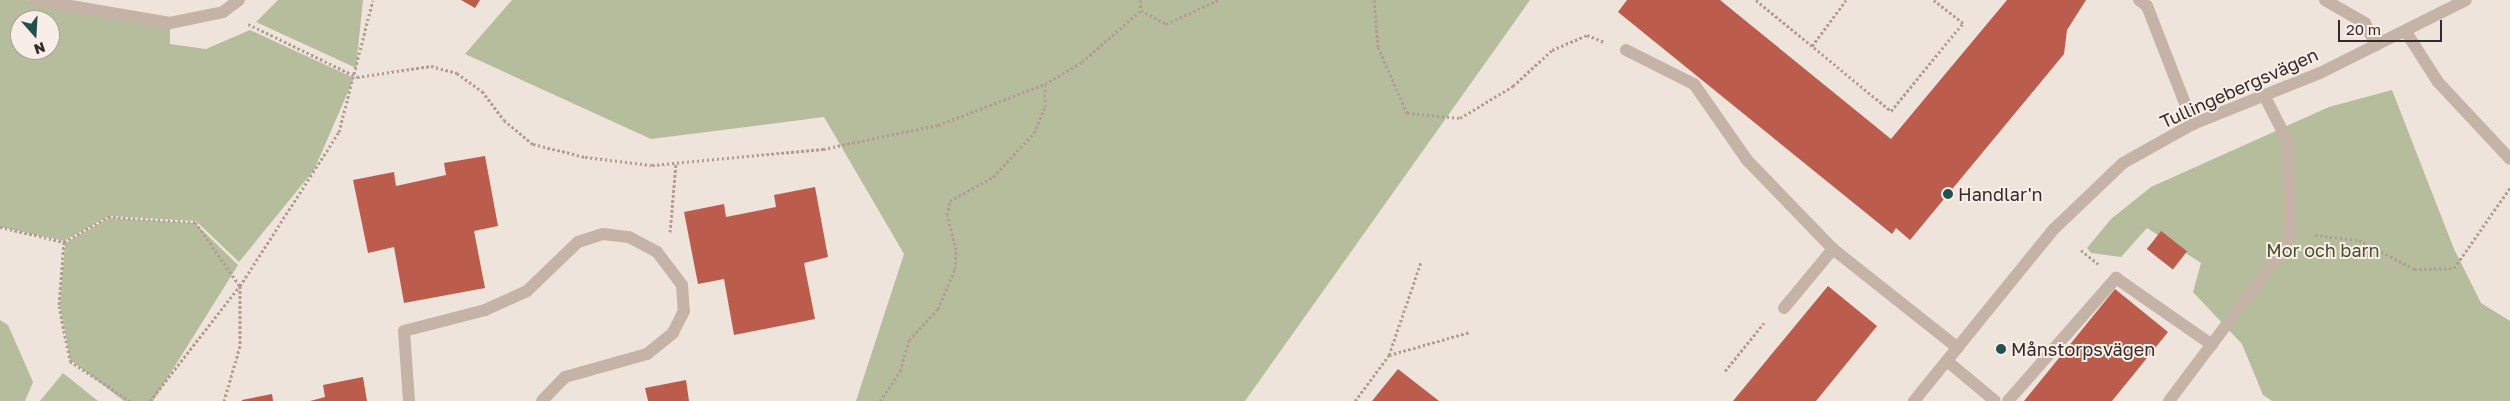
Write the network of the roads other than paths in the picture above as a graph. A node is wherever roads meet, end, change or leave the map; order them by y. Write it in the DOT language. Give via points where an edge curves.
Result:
graph roads {
  1 [pos="36,0"];
  2 [pos="239,0"];
  3 [pos="2139,0"];
  4 [pos="2325,0"];
  5 [pos="2466,0"];
  6 [pos="2406,32"];
  7 [pos="2376,46"];
  8 [pos="1626,50"];
  9 [pos="2265,97"];
  10 [pos="2193,124"];
  11 [pos="2510,159"];
  12 [pos="1833,250"];
  13 [pos="1784,308"];
  14 [pos="2212,344"];
  15 [pos="1958,348"];
  16 [pos="1947,361"];
  17 [pos="409,401"];
  18 [pos="542,401"];
  19 [pos="1914,401"];
  20 [pos="1995,401"];
  21 [pos="2008,401"];
  22 [pos="2169,401"];
  1 -- 2 [label="street" via="170,23 223,12"];
  3 -- 10 [label="street" via="2147,6"];
  4 -- 7 [label="street" via="2365,23"];
  5 -- 6 [label="street, Tullingebergsvägen"];
  6 -- 7 [label="street, Tullingebergsvägen"];
  6 -- 11 [label="street" via="2438,82"];
  7 -- 9 [label="street, Tullingebergsvägen"];
  8 -- 12 [label="street" via="1694,84 1748,160"];
  9 -- 10 [label="street, Tullingebergsvägen"];
  9 -- 14 [label="street" via="2288,142 2290,232 2282,251"];
  10 -- 15 [label="street, Tullingebergsvägen" via="2123,163 2054,230"];
  12 -- 13 [label="street"];
  12 -- 15 [label="street"];
  14 -- 21 [label="street" via="2116,278"];
  14 -- 22 [label="street"];
  15 -- 16 [label="street, Tullingebergsvägen"];
  16 -- 19 [label="street, Tullingebergsvägen"];
  16 -- 20 [label="street"];
  17 -- 18 [label="street" via="404,331 485,310 527,292 578,242 603,234 629,237 657,252 682,285 684,311 673,333 647,354 565,377"];
}
